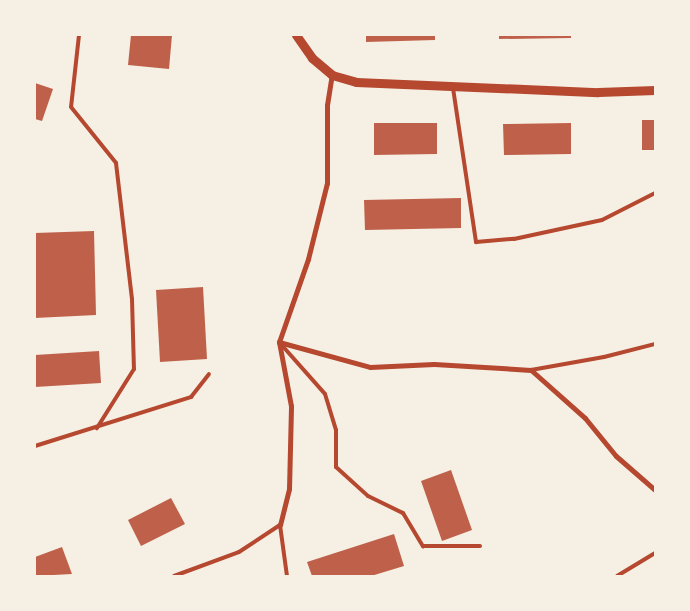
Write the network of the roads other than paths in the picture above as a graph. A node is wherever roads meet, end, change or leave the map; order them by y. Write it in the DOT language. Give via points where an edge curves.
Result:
graph roads {
  1 [pos="79,35"];
  2 [pos="296,35"];
  3 [pos="332,74"];
  4 [pos="453,88"];
  5 [pos="655,90"];
  6 [pos="655,193"];
  7 [pos="279,342"];
  8 [pos="655,344"];
  9 [pos="531,370"];
  10 [pos="209,374"];
  11 [pos="97,428"];
  12 [pos="35,446"];
  13 [pos="655,490"];
  14 [pos="280,525"];
  15 [pos="480,546"];
  16 [pos="655,553"];
  17 [pos="174,576"];
  18 [pos="287,576"];
  19 [pos="617,576"];
  1 -- 11 [label="lane" via="71,107 116,163 132,299 134,369"];
  2 -- 3 [label="street" via="312,58"];
  3 -- 4 [label="street" via="356,82 389,86"];
  3 -- 7 [label="street" via="327,105 327,183 308,259"];
  4 -- 5 [label="street"];
  4 -- 6 [label="lane" via="476,242 514,238 602,220"];
  7 -- 9 [label="street" via="370,367 434,364"];
  7 -- 14 [label="street" via="291,406 289,489"];
  7 -- 15 [label="lane" via="325,394 336,430 336,467 368,496 403,513 423,546"];
  8 -- 9 [label="lane"];
  9 -- 13 [label="street" via="585,418 616,456"];
  10 -- 11 [label="lane" via="191,397"];
  11 -- 12 [label="lane"];
  14 -- 17 [label="lane" via="239,552"];
  14 -- 18 [label="lane"];
  16 -- 19 [label="lane"];
}
